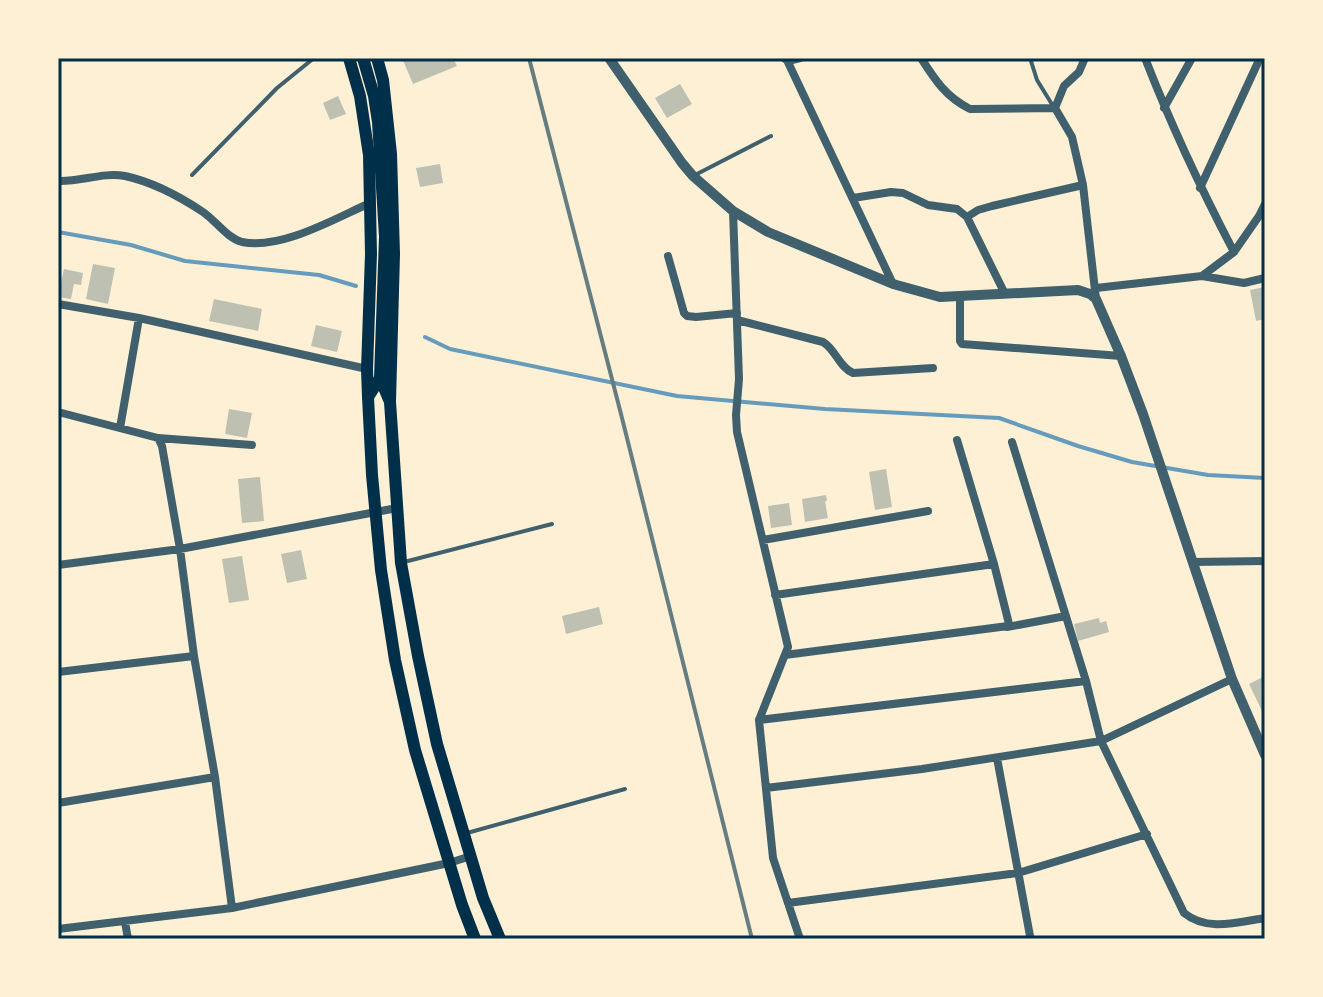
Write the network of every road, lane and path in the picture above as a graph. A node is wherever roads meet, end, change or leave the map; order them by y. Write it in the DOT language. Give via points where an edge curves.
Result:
graph roads {
  1 [pos="314,58"];
  2 [pos="349,58"];
  3 [pos="363,58"];
  4 [pos="377,58"];
  5 [pos="609,58"];
  6 [pos="800,58"];
  7 [pos="921,58"];
  8 [pos="1030,58"];
  9 [pos="1085,58"];
  10 [pos="1145,58"];
  11 [pos="1192,58"];
  12 [pos="1260,58"];
  13 [pos="786,59"];
  14 [pos="1055,108"];
  15 [pos="1164,108"];
  16 [pos="771,136"];
  17 [pos="192,175"];
  18 [pos="693,176"];
  19 [pos="58,181"];
  20 [pos="1083,185"];
  21 [pos="1200,188"];
  22 [pos="853,198"];
  23 [pos="370,203"];
  24 [pos="1265,204"];
  25 [pos="733,211"];
  26 [pos="1262,215"];
  27 [pos="967,217"];
  28 [pos="1234,252"];
  29 [pos="668,256"];
  30 [pos="1202,276"];
  31 [pos="1265,278"];
  32 [pos="893,284"];
  33 [pos="1005,294"];
  34 [pos="1096,294"];
  35 [pos="960,296"];
  36 [pos="58,304"];
  37 [pos="737,317"];
  38 [pos="139,318"];
  39 [pos="1121,356"];
  40 [pos="933,368"];
  41 [pos="375,372"];
  42 [pos="390,402"];
  43 [pos="58,412"];
  44 [pos="120,428"];
  45 [pos="158,438"];
  46 [pos="957,440"];
  47 [pos="1012,442"];
  48 [pos="252,445"];
  49 [pos="397,508"];
  50 [pos="928,511"];
  51 [pos="375,513"];
  52 [pos="552,524"];
  53 [pos="763,540"];
  54 [pos="180,549"];
  55 [pos="1265,561"];
  56 [pos="1193,562"];
  57 [pos="401,563"];
  58 [pos="994,564"];
  59 [pos="58,565"];
  60 [pos="775,595"];
  61 [pos="1066,616"];
  62 [pos="1006,627"];
  63 [pos="785,655"];
  64 [pos="194,656"];
  65 [pos="58,672"];
  66 [pos="1232,679"];
  67 [pos="1086,681"];
  68 [pos="759,720"];
  69 [pos="1101,741"];
  70 [pos="1265,755"];
  71 [pos="997,758"];
  72 [pos="215,777"];
  73 [pos="766,788"];
  74 [pos="625,789"];
  75 [pos="58,803"];
  76 [pos="464,834"];
  77 [pos="1147,834"];
  78 [pos="471,856"];
  79 [pos="449,863"];
  80 [pos="1018,873"];
  81 [pos="788,903"];
  82 [pos="232,908"];
  83 [pos="1265,918"];
  84 [pos="125,922"];
  85 [pos="58,929"];
  86 [pos="1030,936"];
  87 [pos="128,939"];
  88 [pos="475,939"];
  89 [pos="500,939"];
  90 [pos="800,939"];
  1 -- 17 [label="lane"];
  2 -- 23 [label="main road" via="369,155"];
  3 -- 41 [label="main road" via="378,122 384,195"];
  4 -- 42 [label="main road" via="391,154"];
  5 -- 18 [label="street"];
  6 -- 13 [label="street"];
  7 -- 14 [label="street" via="940,87 970,109"];
  8 -- 14 [label="lane"];
  9 -- 14 [label="street"];
  10 -- 15 [label="street"];
  11 -- 15 [label="street"];
  12 -- 21 [label="street"];
  13 -- 22 [label="street"];
  14 -- 20 [label="street" via="1072,137"];
  15 -- 21 [label="street"];
  16 -- 18 [label="lane"];
  18 -- 25 [label="street"];
  19 -- 23 [label="street" via="108,174 135,179 204,213 240,242 294,236"];
  20 -- 27 [label="street"];
  20 -- 34 [label="street"];
  21 -- 28 [label="street"];
  22 -- 27 [label="street" via="903,193"];
  22 -- 32 [label="street"];
  23 -- 41 [label="main road"];
  24 -- 26 [label="street"];
  25 -- 32 [label="street" via="768,232"];
  25 -- 37 [label="street"];
  26 -- 28 [label="street"];
  27 -- 33 [label="street"];
  28 -- 30 [label="street"];
  29 -- 37 [label="street" via="687,316"];
  30 -- 31 [label="street" via="1244,283"];
  30 -- 34 [label="street"];
  32 -- 35 [label="street" via="940,297"];
  33 -- 34 [label="street"];
  33 -- 35 [label="street"];
  34 -- 39 [label="street"];
  35 -- 39 [label="street" via="962,344"];
  36 -- 38 [label="street"];
  37 -- 40 [label="street" via="823,342 853,373"];
  37 -- 53 [label="street" via="737,432"];
  38 -- 41 [label="street"];
  38 -- 44 [label="street"];
  39 -- 56 [label="street"];
  41 -- 42 [label="main road"];
  41 -- 51 [label="main road" via="368,397"];
  42 -- 49 [label="main road"];
  43 -- 44 [label="street"];
  44 -- 45 [label="street"];
  45 -- 48 [label="street"];
  45 -- 54 [label="street"];
  46 -- 58 [label="street"];
  47 -- 61 [label="street"];
  49 -- 51 [label="street"];
  49 -- 57 [label="main road"];
  50 -- 53 [label="street"];
  51 -- 54 [label="street"];
  51 -- 79 [label="main road" via="395,660"];
  52 -- 57 [label="lane"];
  53 -- 60 [label="street"];
  54 -- 59 [label="street"];
  54 -- 64 [label="street"];
  55 -- 56 [label="street"];
  56 -- 66 [label="street"];
  57 -- 76 [label="main road" via="437,744"];
  58 -- 60 [label="street"];
  58 -- 62 [label="street"];
  60 -- 63 [label="street" via="788,647"];
  61 -- 62 [label="street"];
  61 -- 67 [label="street"];
  62 -- 63 [label="street"];
  63 -- 68 [label="street"];
  64 -- 65 [label="street"];
  64 -- 72 [label="street"];
  66 -- 69 [label="street"];
  66 -- 70 [label="street"];
  67 -- 68 [label="street"];
  67 -- 69 [label="street"];
  68 -- 73 [label="street"];
  69 -- 71 [label="street"];
  69 -- 77 [label="street"];
  71 -- 73 [label="street"];
  71 -- 80 [label="street"];
  72 -- 75 [label="street"];
  72 -- 82 [label="street"];
  73 -- 81 [label="street" via="773,858"];
  74 -- 76 [label="lane"];
  76 -- 78 [label="main road"];
  77 -- 80 [label="street"];
  77 -- 83 [label="street" via="1184,913 1193,920 1211,925"];
  78 -- 79 [label="street"];
  78 -- 89 [label="main road"];
  79 -- 82 [label="street"];
  79 -- 88 [label="main road"];
  80 -- 81 [label="street"];
  80 -- 86 [label="street"];
  81 -- 90 [label="street"];
  82 -- 84 [label="street"];
  84 -- 85 [label="street"];
  84 -- 87 [label="street"];
}
